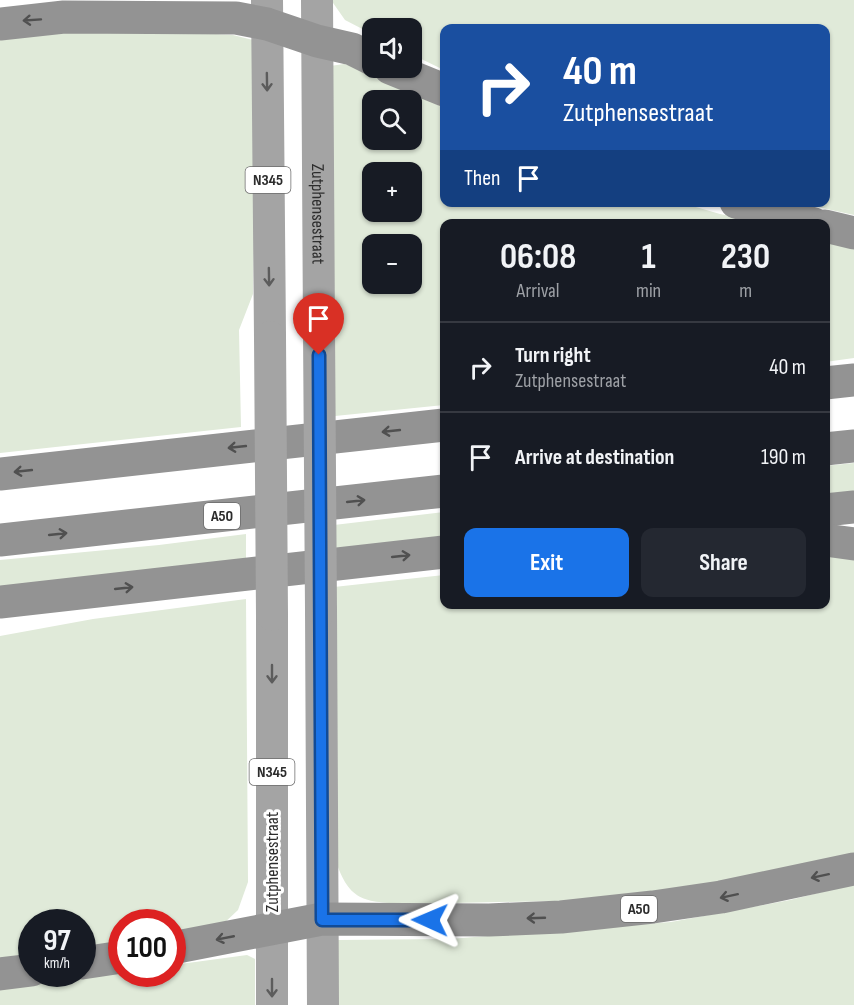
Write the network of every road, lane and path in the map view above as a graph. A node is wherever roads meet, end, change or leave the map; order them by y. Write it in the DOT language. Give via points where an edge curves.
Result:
graph roads {
  1 [pos="172,0"];
  2 [pos="317,0"];
  3 [pos="267,12"];
  4 [pos="64,17"];
  5 [pos="0,24"];
  6 [pos="317,41"];
  7 [pos="362,54"];
  8 [pos="415,78"];
  9 [pos="440,88"];
  10 [pos="754,207"];
  11 [pos="796,219"];
  12 [pos="830,227"];
  13 [pos="854,232"];
  14 [pos="854,380"];
  15 [pos="830,382"];
  16 [pos="440,425"];
  17 [pos="854,446"];
  18 [pos="830,448"];
  19 [pos="0,474"];
  20 [pos="440,491"];
  21 [pos="854,507"];
  22 [pos="830,509"];
  23 [pos="0,540"];
  24 [pos="830,541"];
  25 [pos="854,544"];
  26 [pos="440,552"];
  27 [pos="66,594"];
  28 [pos="0,602"];
  29 [pos="0,609"];
  30 [pos="854,869"];
  31 [pos="322,920"];
  32 [pos="272,928"];
  33 [pos="186,945"];
  34 [pos="18,972"];
  35 [pos="0,974"];
  36 [pos="272,1005"];
  37 [pos="323,1005"];
  1 -- 4 [label="highway"];
  2 -- 6 [label="main road, Zutphensestraat / N345"];
  3 -- 4 [label="highway" via="236,18"];
  3 -- 6 [label="highway"];
  3 -- 32 [label="main road, Zutphensestraat / N345, one-way, bridge"];
  4 -- 5 [label="highway, one-way"];
  6 -- 7 [label="highway"];
  6 -- 31 [label="main road, Zutphensestraat / N345, bridge"];
  8 -- 9 [label="highway"];
  10 -- 11 [label="highway"];
  12 -- 13 [label="highway"];
  14 -- 15 [label="highway"];
  16 -- 19 [label="highway, one-way"];
  17 -- 18 [label="highway"];
  23 -- 20 [label="highway, A50, one-way"];
  21 -- 22 [label="highway"];
  24 -- 25 [label="highway"];
  27 -- 26 [label="highway, one-way"];
  27 -- 28 [label="highway"];
  27 -- 29 [label="highway"];
  30 -- 31 [label="highway, A50, one-way" via="721,897 561,917"];
  31 -- 32 [label="highway"];
  31 -- 37 [label="main road, Zutphensestraat / N345"];
  32 -- 33 [label="highway, one-way"];
  32 -- 36 [label="main road, Zutphensestraat / N345, one-way"];
  34 -- 35 [label="highway"];
}
